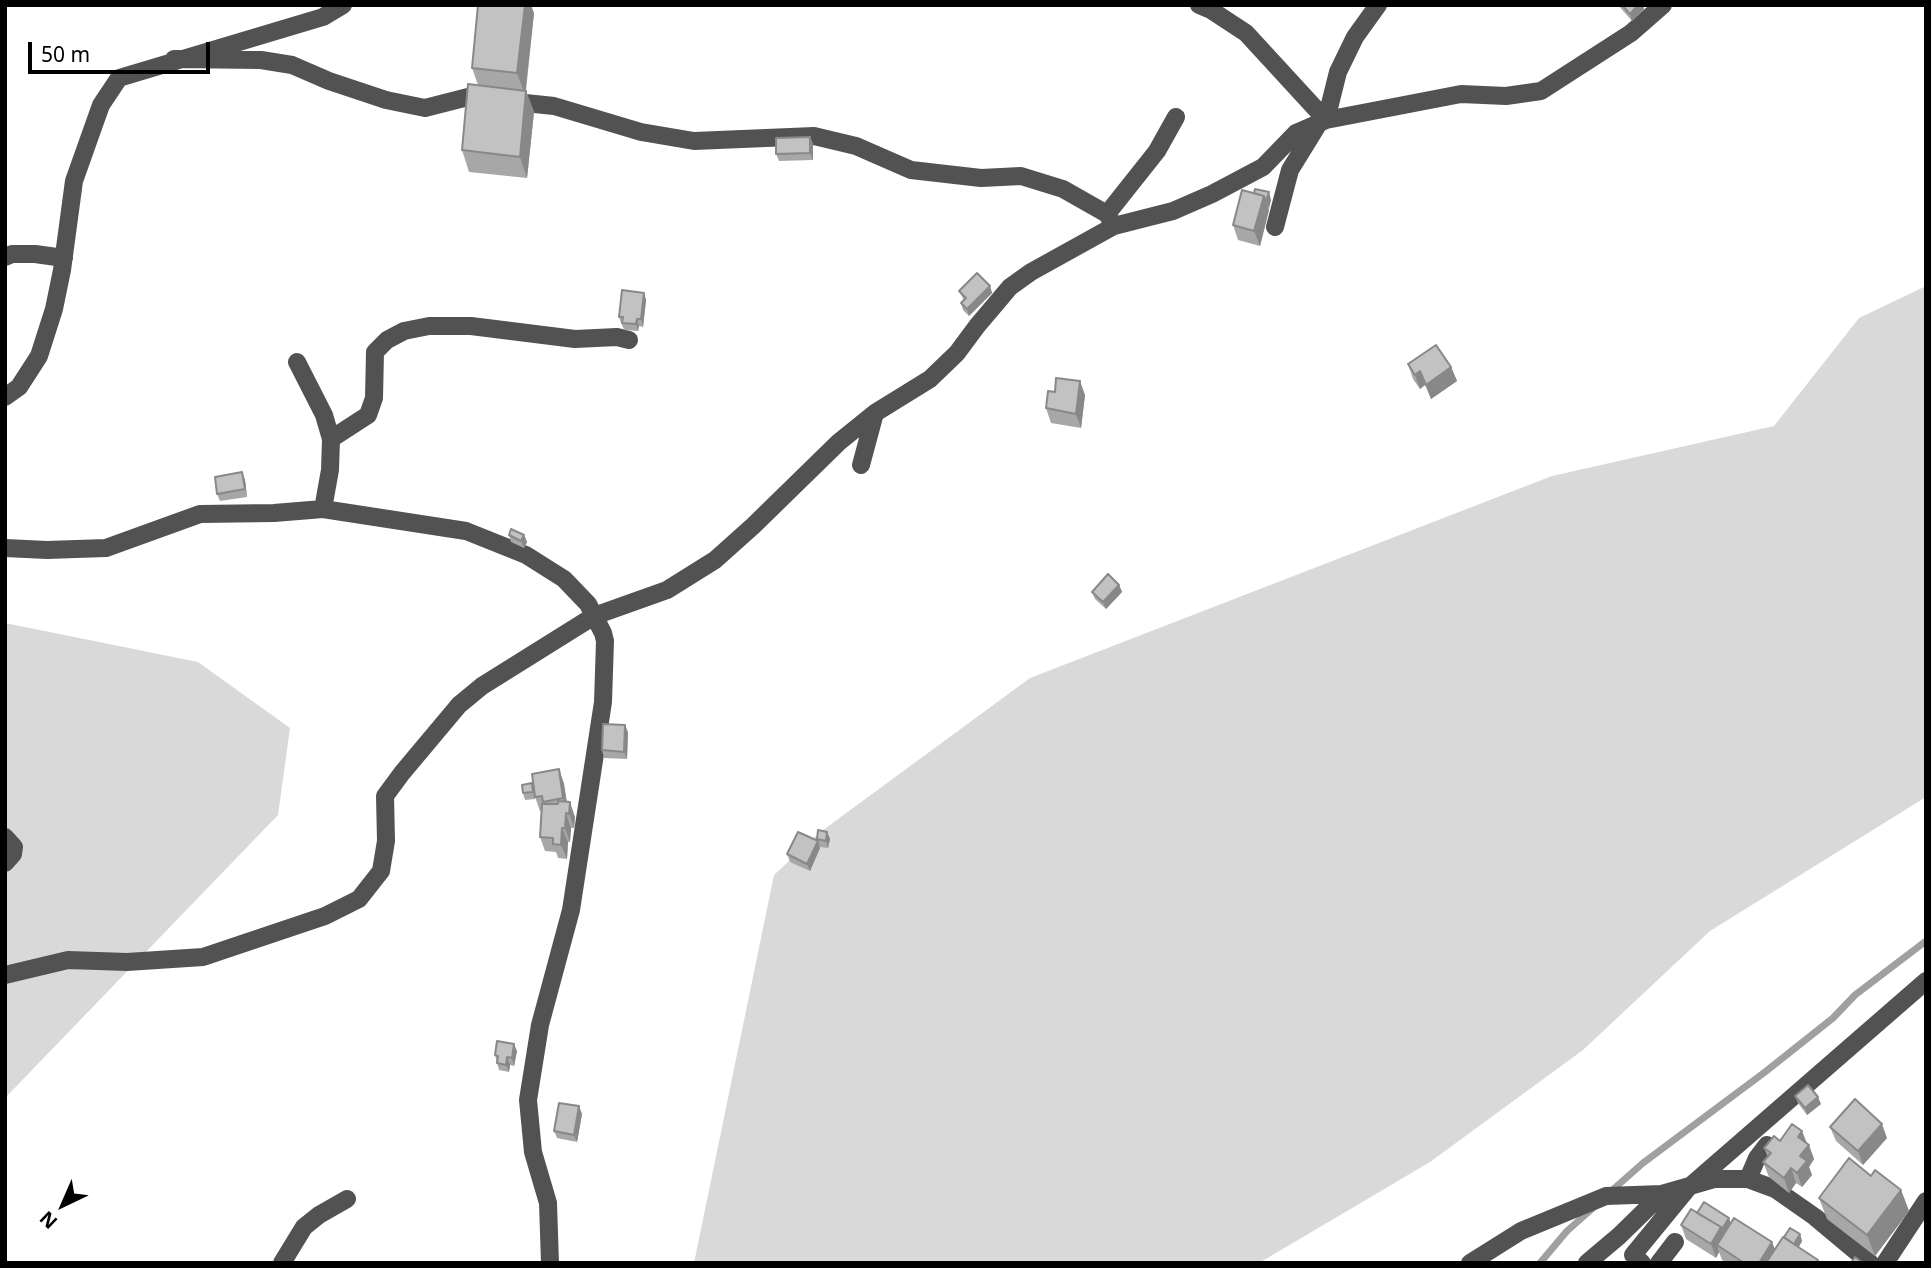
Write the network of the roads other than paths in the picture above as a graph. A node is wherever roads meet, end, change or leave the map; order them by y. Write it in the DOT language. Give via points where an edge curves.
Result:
graph roads {
  1 [pos="343,5"];
  2 [pos="1199,5"];
  3 [pos="1378,5"];
  4 [pos="1663,5"];
  5 [pos="174,60"];
  6 [pos="1176,117"];
  7 [pos="1322,121"];
  8 [pos="1110,220"];
  9 [pos="1275,227"];
  10 [pos="5,257"];
  11 [pos="64,258"];
  12 [pos="629,340"];
  13 [pos="297,362"];
  14 [pos="5,397"];
  15 [pos="875,413"];
  16 [pos="331,439"];
  17 [pos="861,465"];
  18 [pos="323,509"];
  19 [pos="5,548"];
  20 [pos="594,616"];
  21 [pos="5,837"];
  22 [pos="5,863"];
  23 [pos="5,975"];
  24 [pos="1926,981"];
  25 [pos="1767,1145"];
  26 [pos="1748,1179"];
  27 [pos="1688,1188"];
  28 [pos="1662,1194"];
  29 [pos="347,1199"];
  30 [pos="1918,1206"];
  31 [pos="1675,1242"];
  32 [pos="282,1263"];
  33 [pos="550,1263"];
  34 [pos="1470,1263"];
  35 [pos="1587,1263"];
  36 [pos="1642,1263"];
  37 [pos="1659,1263"];
  38 [pos="1870,1263"];
  39 [pos="1885,1263"];
  1 -- 5 [label="street" via="323,17"];
  2 -- 7 [label="street" via="1246,33"];
  3 -- 7 [label="street" via="1338,72"];
  4 -- 7 [label="street" via="1631,33 1541,91 1506,96 1461,94"];
  5 -- 8 [label="street" via="261,60 292,65 374,96 425,108 468,97 554,106 641,132 694,141 814,136 856,146 911,170 981,178 1021,176 1063,189"];
  5 -- 11 [label="street" via="119,78 101,106 74,181"];
  6 -- 8 [label="street"];
  7 -- 8 [label="street" via="1296,133 1263,167 1212,194 1173,211"];
  7 -- 9 [label="street" via="1290,170"];
  8 -- 15 [label="street" via="1010,287 957,354 930,379"];
  10 -- 11 [label="street"];
  11 -- 14 [label="street" via="39,356 19,387"];
  12 -- 16 [label="street" via="575,339 471,326 404,331 375,352 374,398 368,415"];
  13 -- 16 [label="street"];
  15 -- 17 [label="street"];
  15 -- 20 [label="street" via="715,560 667,590"];
  16 -- 18 [label="street"];
  18 -- 19 [label="street" via="200,514 106,548"];
  18 -- 20 [label="street" via="466,531 526,555 564,579"];
  20 -- 23 [label="street" via="482,686 401,773 385,796 381,871 359,898 325,916 203,957 68,960"];
  20 -- 33 [label="street" via="605,641 603,702 571,910 540,1025 528,1100 533,1152 548,1203"];
  21 -- 22 [label="street" via="13,854"];
  24 -- 27 [label="street"];
  25 -- 26 [label="street"];
  26 -- 27 [label="street" via="1714,1179"];
  26 -- 38 [label="street" via="1775,1189"];
  27 -- 28 [label="street"];
  27 -- 36 [label="street" via="1633,1255"];
  28 -- 34 [label="street" via="1606,1196 1521,1231"];
  28 -- 35 [label="street"];
  29 -- 32 [label="street" via="304,1227"];
  30 -- 39 [label="street"];
  31 -- 37 [label="street"];
}
